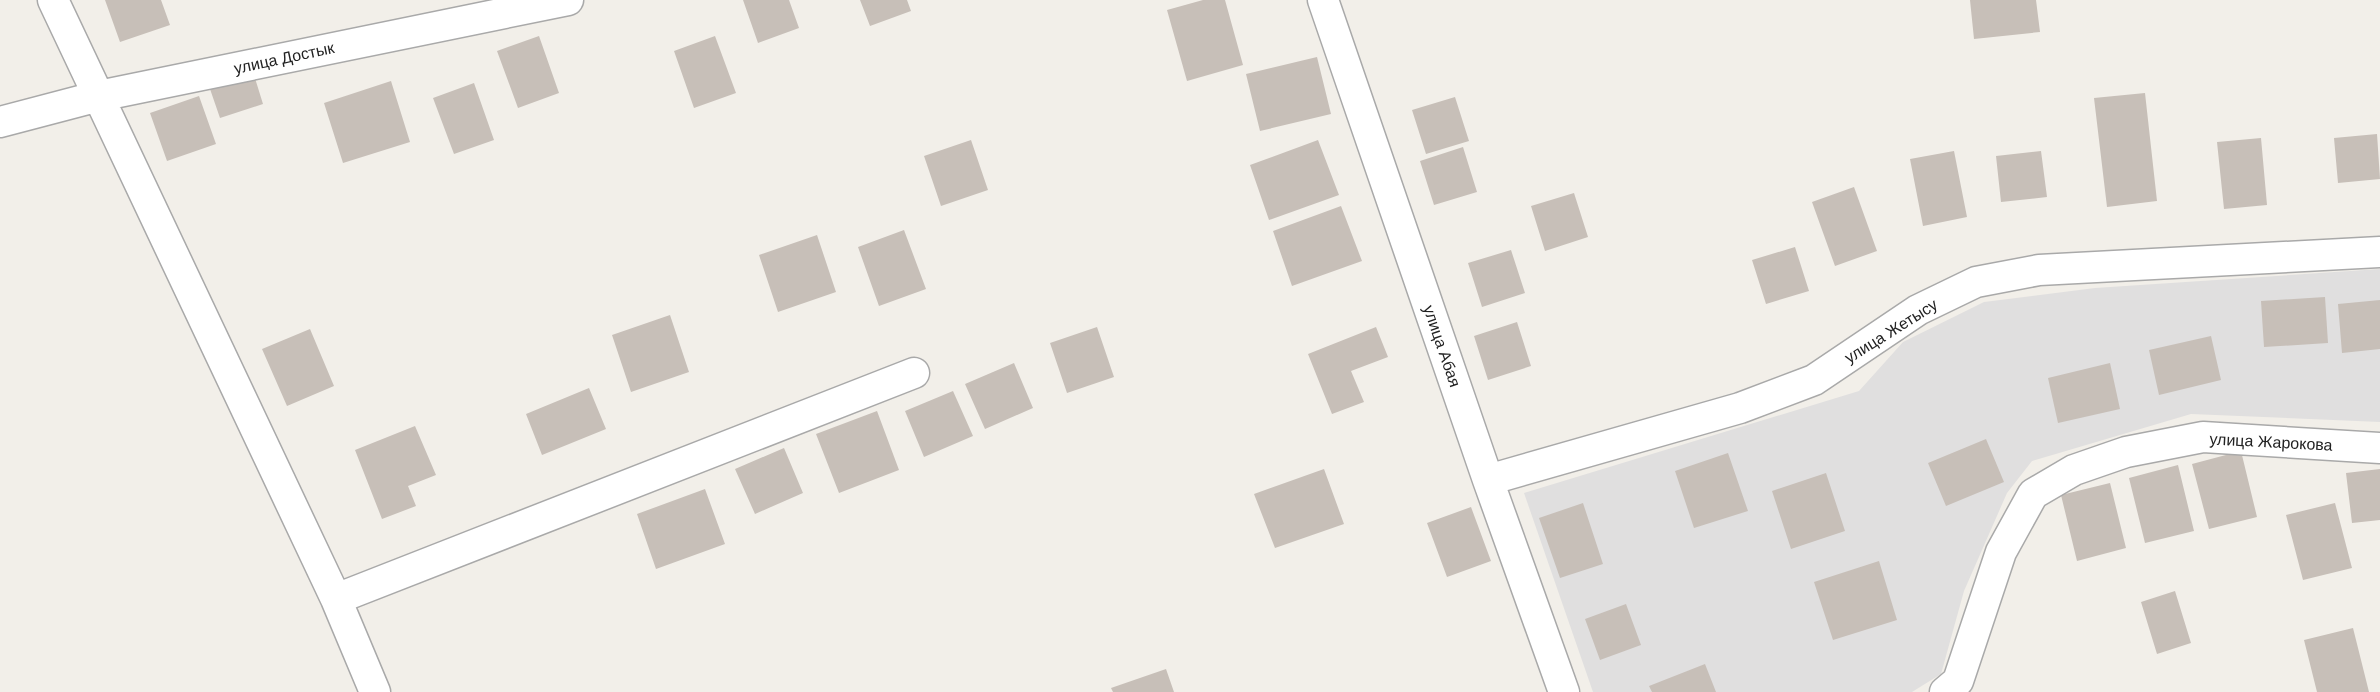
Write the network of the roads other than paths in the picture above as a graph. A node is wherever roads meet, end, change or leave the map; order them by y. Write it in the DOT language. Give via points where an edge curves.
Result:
graph roads {
  1 [pos="53,0"];
  2 [pos="568,0"];
  3 [pos="1323,0"];
  4 [pos="99,96"];
  5 [pos="0,122"];
  6 [pos="2380,252"];
  7 [pos="914,373"];
  8 [pos="2380,448"];
  9 [pos="1488,480"];
  10 [pos="336,599"];
  11 [pos="375,692"];
  12 [pos="1564,692"];
  13 [pos="1945,692"];
  1 -- 4 [label="street"];
  2 -- 4 [label="street, улица Достык"];
  3 -- 9 [label="street, улица Абая"];
  4 -- 5 [label="street, улица Достык"];
  4 -- 10 [label="street"];
  6 -- 9 [label="street, улица Жетысу" via="2040,270 1976,282 1918,310 1814,380 1740,408"];
  7 -- 10 [label="street"];
  8 -- 13 [label="street, улица Жарокова" via="2203,437 2126,452 2074,470 2033,494 2001,552 1958,681"];
  9 -- 12 [label="street, улица Абая"];
  10 -- 11 [label="street"];
}
